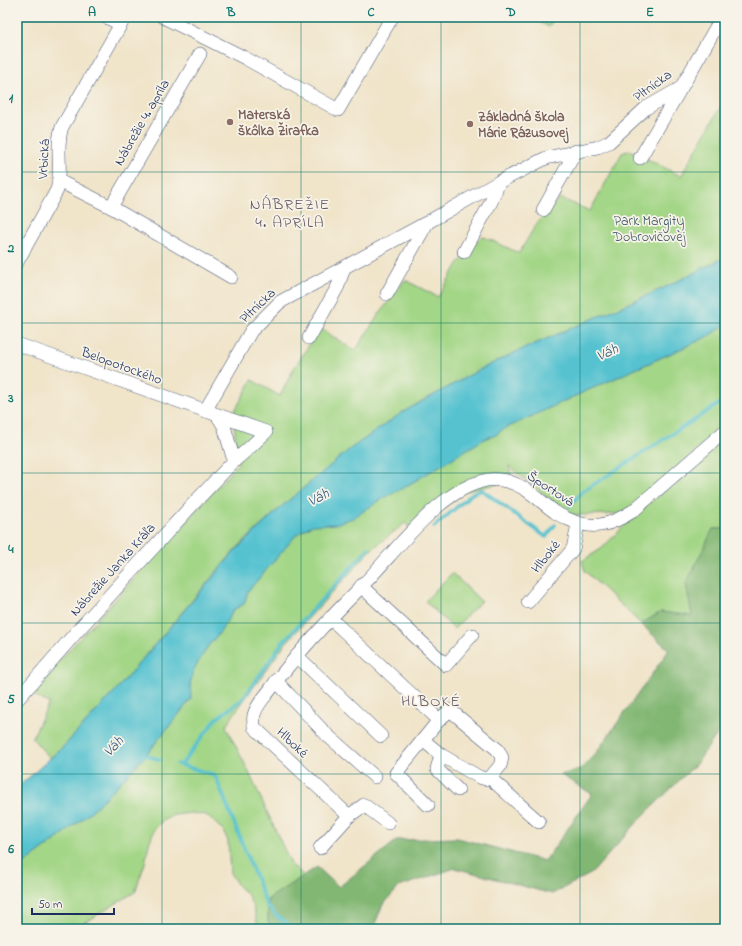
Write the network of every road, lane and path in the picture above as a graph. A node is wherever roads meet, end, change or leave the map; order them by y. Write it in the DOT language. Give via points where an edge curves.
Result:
graph roads {
  1 [pos="106,17"];
  2 [pos="163,17"];
  3 [pos="392,17"];
  4 [pos="722,17"];
  5 [pos="122,21"];
  6 [pos="200,54"];
  7 [pos="681,88"];
  8 [pos="576,151"];
  9 [pos="640,158"];
  10 [pos="59,181"];
  11 [pos="499,182"];
  12 [pos="111,207"];
  13 [pos="543,210"];
  14 [pos="428,222"];
  15 [pos="464,252"];
  16 [pos="17,262"];
  17 [pos="344,268"];
  18 [pos="231,277"];
  19 [pos="387,294"];
  20 [pos="309,338"];
  21 [pos="18,346"];
  22 [pos="211,413"];
  23 [pos="725,431"];
  24 [pos="234,461"];
  25 [pos="578,524"];
  26 [pos="361,586"];
  27 [pos="348,598"];
  28 [pos="528,602"];
  29 [pos="330,618"];
  30 [pos="472,635"];
  31 [pos="296,656"];
  32 [pos="276,681"];
  33 [pos="18,700"];
  34 [pos="439,720"];
  35 [pos="381,736"];
  36 [pos="423,740"];
  37 [pos="441,755"];
  38 [pos="376,777"];
  39 [pos="490,778"];
  40 [pos="458,790"];
  41 [pos="428,805"];
  42 [pos="349,816"];
  43 [pos="539,822"];
  44 [pos="388,823"];
  45 [pos="320,848"];
  1 -- 5 [label="street"];
  2 -- 3 [label="street" via="245,58 338,110"];
  4 -- 7 [label="street, Pltnícka"];
  5 -- 10 [label="street, Vrbická" via="62,127"];
  6 -- 12 [label="street, Nábrežie 4. apríla"];
  7 -- 8 [label="street, Pltnícka" via="646,108 609,142"];
  7 -- 9 [label="street"];
  8 -- 11 [label="street, Pltnícka" via="546,158"];
  8 -- 13 [label="street"];
  10 -- 12 [label="street"];
  10 -- 16 [label="street, Vrbická"];
  11 -- 14 [label="street, Pltnícka"];
  11 -- 15 [label="street"];
  12 -- 18 [label="street"];
  14 -- 17 [label="street, Pltnícka"];
  14 -- 19 [label="street"];
  17 -- 20 [label="street" via="338,286"];
  17 -- 22 [label="street, Pltnícka" via="280,302 251,331"];
  21 -- 22 [label="street, Belopotockého"];
  22 -- 24 [label="street" via="224,426"];
  22 -- 24 [label="street, Nábrežie Janka Kráľa" via="266,432"];
  23 -- 25 [label="street, Športová" via="622,519 596,526"];
  24 -- 33 [label="street, Nábrežie Janka Kráľa" via="85,622"];
  25 -- 26 [label="street, Športová" via="556,513 526,489 502,480 488,480 462,489 436,508 405,537"];
  25 -- 28 [label="street, Hlboké" via="573,549"];
  26 -- 27 [label="street, Športová"];
  26 -- 30 [label="street" via="446,665"];
  27 -- 29 [label="street, Hlboké"];
  29 -- 31 [label="street, Hlboké"];
  29 -- 34 [label="street"];
  31 -- 32 [label="street, Hlboké"];
  31 -- 35 [label="street"];
  32 -- 38 [label="street, Hlboké" via="327,735"];
  32 -- 42 [label="street, Hlboké" via="253,716 254,727"];
  34 -- 36 [label="street"];
  34 -- 39 [label="street" via="450,710 498,750 502,758 500,766"];
  36 -- 37 [label="street"];
  36 -- 41 [label="street" via="396,773"];
  37 -- 39 [label="street" via="479,777"];
  37 -- 40 [label="street" via="437,769"];
  39 -- 43 [label="street"];
  42 -- 44 [label="street" via="364,805"];
  42 -- 45 [label="street"];
}
